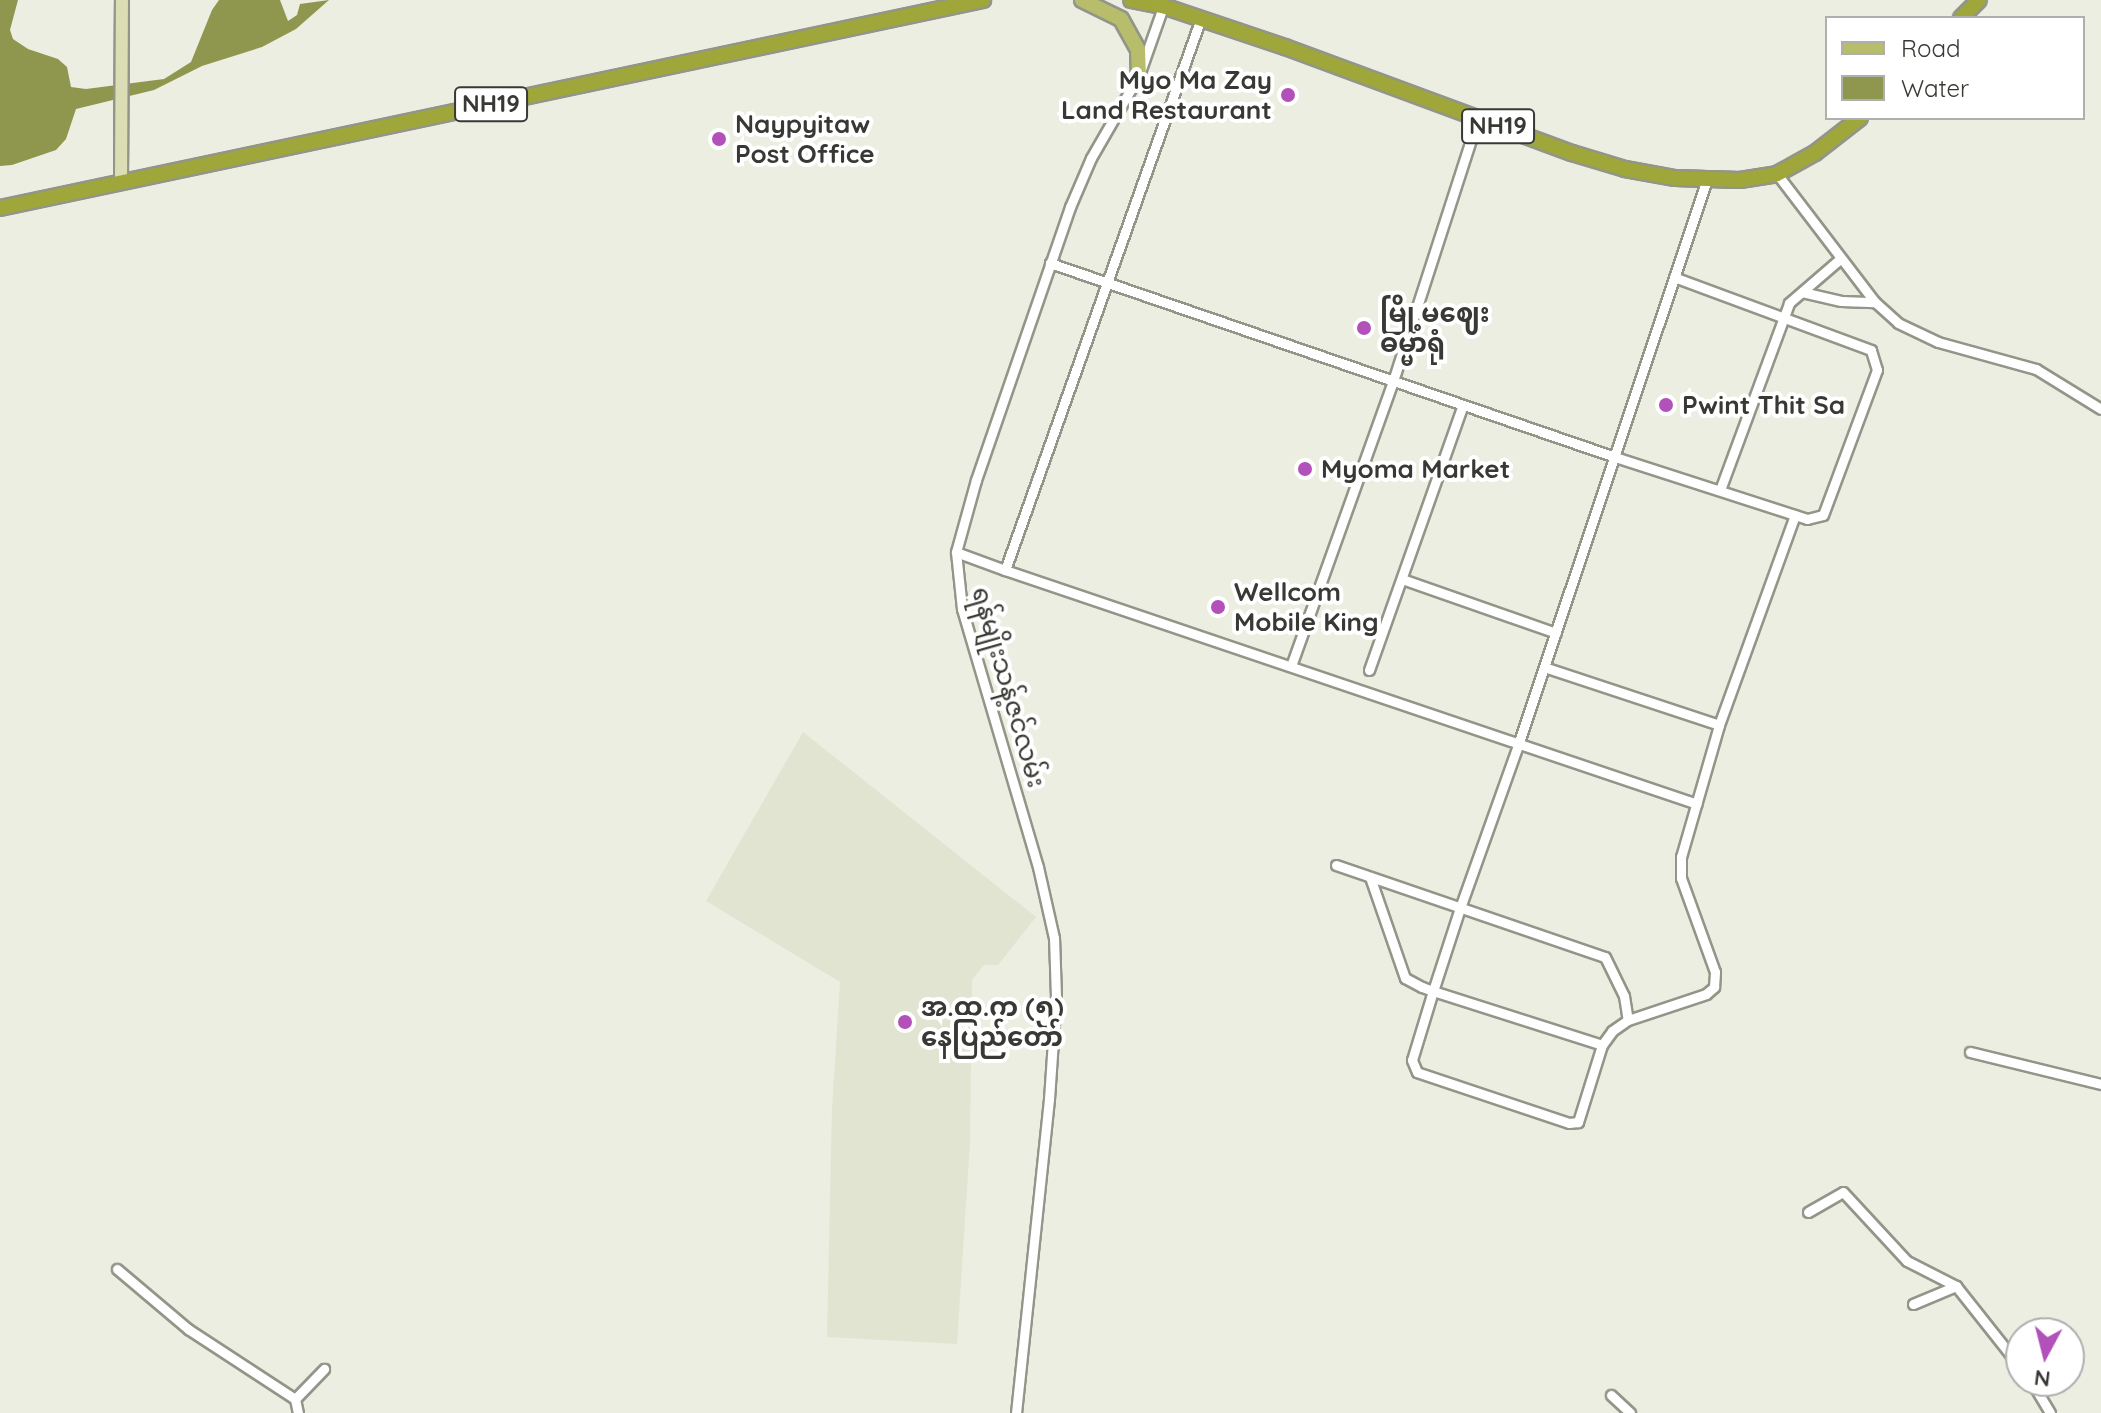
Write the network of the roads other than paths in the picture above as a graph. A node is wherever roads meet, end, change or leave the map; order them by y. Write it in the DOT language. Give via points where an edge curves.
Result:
graph roads {
  1 [pos="122,0"];
  2 [pos="983,0"];
  3 [pos="1082,0"];
  4 [pos="1131,0"];
  5 [pos="1979,0"];
  6 [pos="1164,3"];
  7 [pos="1963,16"];
  8 [pos="1201,18"];
  9 [pos="1139,75"];
  10 [pos="1478,118"];
  11 [pos="1857,120"];
  12 [pos="1777,174"];
  13 [pos="1707,179"];
  14 [pos="121,182"];
  15 [pos="0,208"];
  16 [pos="1840,259"];
  17 [pos="1050,263"];
  18 [pos="1674,277"];
  19 [pos="1106,282"];
  20 [pos="1802,292"];
  21 [pos="1875,302"];
  22 [pos="1782,319"];
  23 [pos="1393,381"];
  24 [pos="1463,405"];
  25 [pos="2101,409"];
  26 [pos="1615,457"];
  27 [pos="1720,490"];
  28 [pos="1795,515"];
  29 [pos="956,552"];
  30 [pos="1005,570"];
  31 [pos="1402,579"];
  32 [pos="1556,633"];
  33 [pos="1291,666"];
  34 [pos="1544,667"];
  35 [pos="1369,670"];
  36 [pos="1719,725"];
  37 [pos="1519,742"];
  38 [pos="1697,804"];
  39 [pos="1336,865"];
  40 [pos="1370,877"];
  41 [pos="1460,908"];
  42 [pos="1433,991"];
  43 [pos="1628,1020"];
  44 [pos="1602,1045"];
  45 [pos="1970,1052"];
  46 [pos="2101,1084"];
  47 [pos="1808,1212"];
  48 [pos="117,1269"];
  49 [pos="1956,1286"];
  50 [pos="1913,1304"];
  51 [pos="2005,1348"];
  52 [pos="324,1369"];
  53 [pos="1611,1395"];
  54 [pos="295,1399"];
  55 [pos="298,1413"];
  56 [pos="1016,1413"];
  57 [pos="1630,1413"];
  1 -- 14 [label="main road"];
  2 -- 14 [label="highway, NH19"];
  3 -- 9 [label="main road" via="1121,19 1138,50"];
  4 -- 6 [label="highway, NH19"];
  5 -- 7 [label="highway"];
  6 -- 8 [label="highway, NH19"];
  6 -- 9 [label="street, ရန်မျိုးသန့်ဇင်လမ်း"];
  8 -- 10 [label="highway, NH19"];
  8 -- 19 [label="street"];
  9 -- 17 [label="street, ရန်မျိုးသန့်ဇင်လမ်း" via="1091,158"];
  10 -- 13 [label="highway, NH19" via="1625,169"];
  10 -- 23 [label="street"];
  11 -- 12 [label="highway, NH19"];
  12 -- 13 [label="highway, NH19"];
  12 -- 16 [label="street"];
  13 -- 18 [label="street"];
  14 -- 15 [label="highway, NH19"];
  16 -- 20 [label="street"];
  16 -- 21 [label="street"];
  17 -- 19 [label="street"];
  17 -- 29 [label="street, ရန်မျိုးသန့်ဇင်လမ်း"];
  18 -- 22 [label="street"];
  18 -- 26 [label="street"];
  19 -- 23 [label="street"];
  19 -- 30 [label="street"];
  20 -- 21 [label="street"];
  20 -- 22 [label="street"];
  21 -- 25 [label="street" via="1920,336 2036,369"];
  22 -- 27 [label="street"];
  22 -- 28 [label="street" via="1871,350 1877,370 1823,515"];
  23 -- 24 [label="street"];
  23 -- 33 [label="street"];
  24 -- 26 [label="street"];
  24 -- 31 [label="street"];
  26 -- 27 [label="street"];
  26 -- 32 [label="street"];
  27 -- 28 [label="street"];
  28 -- 36 [label="street"];
  29 -- 30 [label="street"];
  29 -- 56 [label="street, ရန်မျိုးသန့်ဇင်လမ်း" via="962,609 1054,938 1049,1099"];
  30 -- 33 [label="street"];
  31 -- 32 [label="street"];
  31 -- 35 [label="street"];
  32 -- 34 [label="street"];
  33 -- 37 [label="street"];
  34 -- 36 [label="street"];
  34 -- 37 [label="street"];
  36 -- 38 [label="street"];
  37 -- 38 [label="street"];
  37 -- 41 [label="street"];
  38 -- 43 [label="street" via="1681,857 1681,878 1711,958 1714,987"];
  39 -- 40 [label="street"];
  40 -- 41 [label="street"];
  40 -- 42 [label="street" via="1400,969 1405,978"];
  41 -- 42 [label="street"];
  41 -- 43 [label="street" via="1605,957 1624,996"];
  42 -- 44 [label="street"];
  42 -- 44 [label="street" via="1413,1068 1569,1123 1582,1115"];
  43 -- 44 [label="street"];
  45 -- 46 [label="street"];
  47 -- 49 [label="street" via="1843,1192 1907,1261"];
  48 -- 54 [label="street" via="188,1329"];
  49 -- 50 [label="street"];
  49 -- 51 [label="street"];
  52 -- 54 [label="street"];
  53 -- 57 [label="street"];
  54 -- 55 [label="street"];
}
